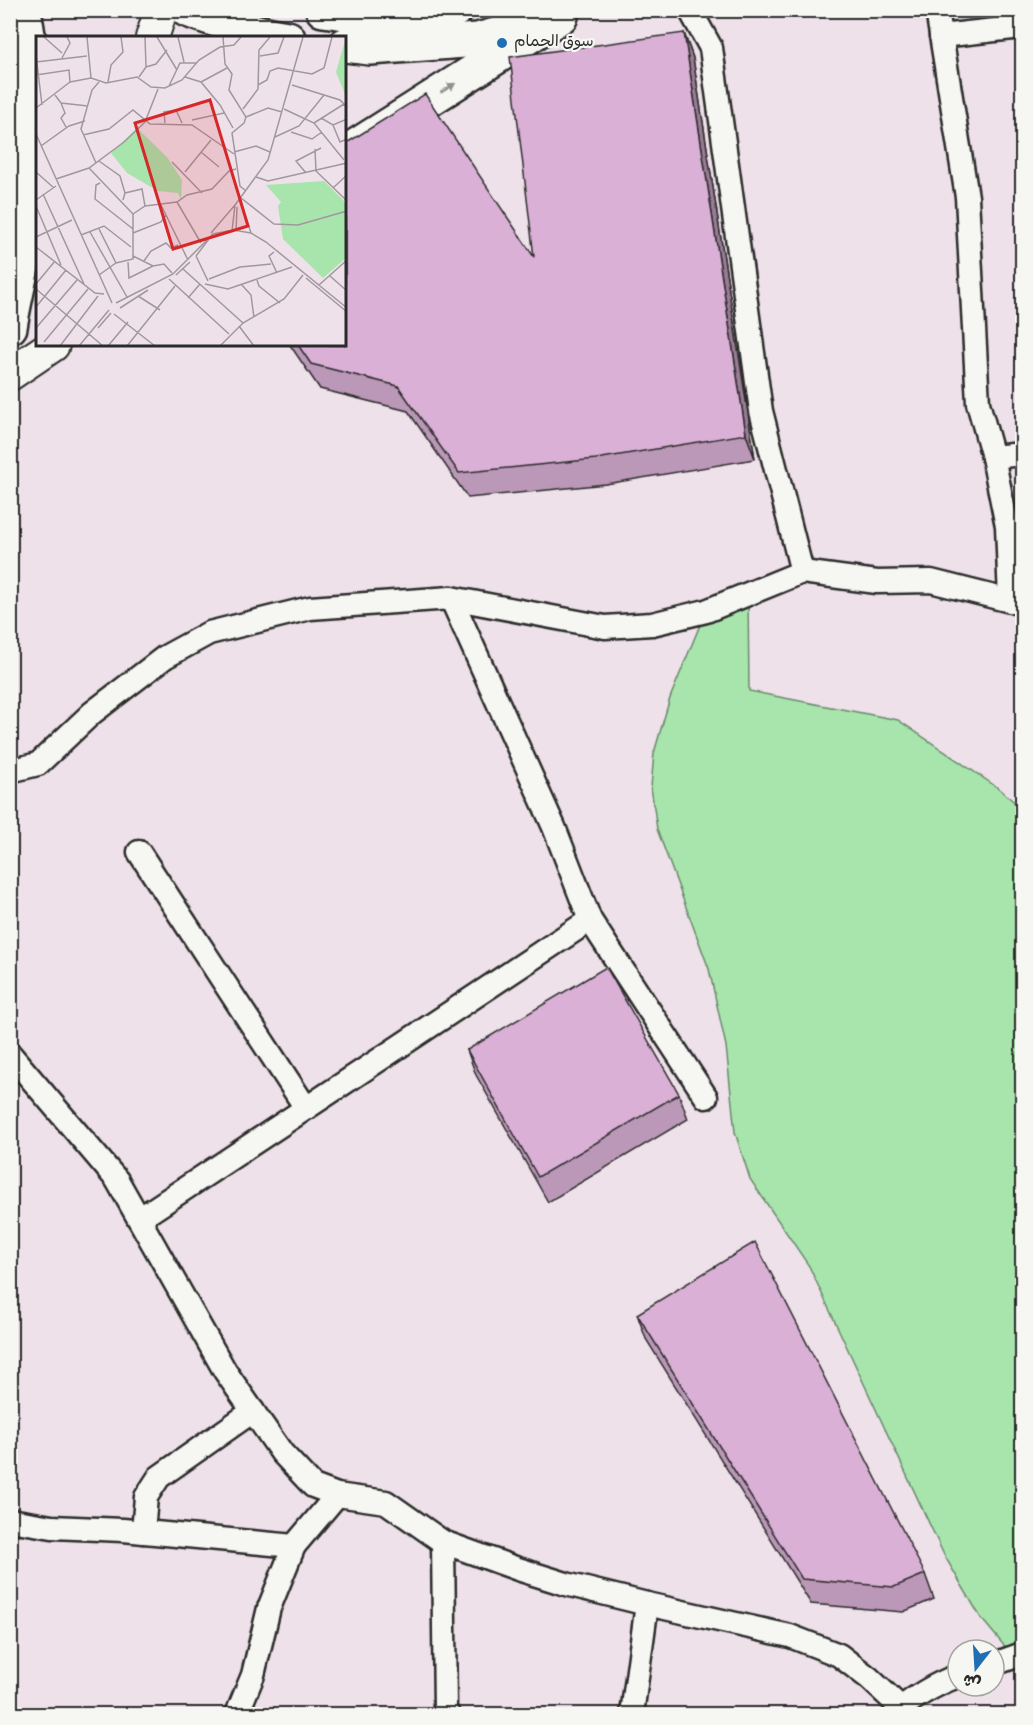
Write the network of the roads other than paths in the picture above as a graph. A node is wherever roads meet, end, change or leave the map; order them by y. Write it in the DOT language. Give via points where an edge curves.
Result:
graph roads {
  1 [pos="24,10"];
  2 [pos="161,10"];
  3 [pos="323,10"];
  4 [pos="455,10"];
  5 [pos="690,10"];
  6 [pos="937,10"];
  7 [pos="567,13"];
  8 [pos="205,19"];
  9 [pos="1023,27"];
  10 [pos="153,36"];
  11 [pos="277,36"];
  12 [pos="941,36"];
  13 [pos="346,45"];
  14 [pos="346,152"];
  15 [pos="10,327"];
  16 [pos="52,346"];
  17 [pos="10,374"];
  18 [pos="1023,454"];
  19 [pos="993,457"];
  20 [pos="802,572"];
  21 [pos="451,598"];
  22 [pos="1016,602"];
  23 [pos="10,771"];
  24 [pos="139,852"];
  25 [pos="590,920"];
  26 [pos="10,1054"];
  27 [pos="706,1097"];
  28 [pos="306,1108"];
  29 [pos="139,1219"];
  30 [pos="253,1411"];
  31 [pos="337,1496"];
  32 [pos="10,1520"];
  33 [pos="143,1532"];
  34 [pos="443,1542"];
  35 [pos="294,1546"];
  36 [pos="647,1604"];
  37 [pos="1023,1654"];
  38 [pos="1006,1660"];
  39 [pos="946,1681"];
  40 [pos="900,1712"];
  41 [pos="237,1714"];
  42 [pos="448,1714"];
  43 [pos="632,1714"];
  1 -- 15 [label="main road" via="35,112 33,182"];
  2 -- 10 [label="main road"];
  3 -- 4 [label="main road" via="374,17"];
  5 -- 20 [label="street" via="711,48 761,411"];
  6 -- 12 [label="street"];
  7 -- 13 [label="main road" via="478,40 370,48"];
  14 -- 7 [label="main road, one-way"];
  8 -- 11 [label="main road"];
  9 -- 12 [label="street"];
  12 -- 19 [label="street" via="967,197 978,403"];
  16 -- 17 [label="main road"];
  18 -- 19 [label="street"];
  19 -- 22 [label="street" via="1007,526"];
  20 -- 21 [label="street" via="706,611 652,624 605,627"];
  20 -- 22 [label="street" via="878,582 931,581"];
  21 -- 23 [label="street" via="310,608 209,633 165,657 92,713 38,764"];
  21 -- 25 [label="street" via="554,827"];
  24 -- 28 [label="street"];
  25 -- 27 [label="street"];
  25 -- 28 [label="street"];
  26 -- 29 [label="street" via="117,1180"];
  28 -- 29 [label="street"];
  29 -- 30 [label="street" via="225,1371"];
  30 -- 31 [label="street" via="282,1453 313,1486"];
  30 -- 33 [label="street" via="159,1477 146,1497"];
  31 -- 34 [label="street" via="386,1502"];
  31 -- 35 [label="street"];
  32 -- 33 [label="street" via="52,1527"];
  33 -- 35 [label="street"];
  34 -- 36 [label="street" via="566,1584"];
  34 -- 42 [label="street"];
  35 -- 41 [label="street" via="268,1608 253,1675"];
  36 -- 40 [label="street" via="790,1636 839,1655 869,1678"];
  36 -- 43 [label="street"];
  37 -- 38 [label="street"];
  39 -- 40 [label="street"];
}
